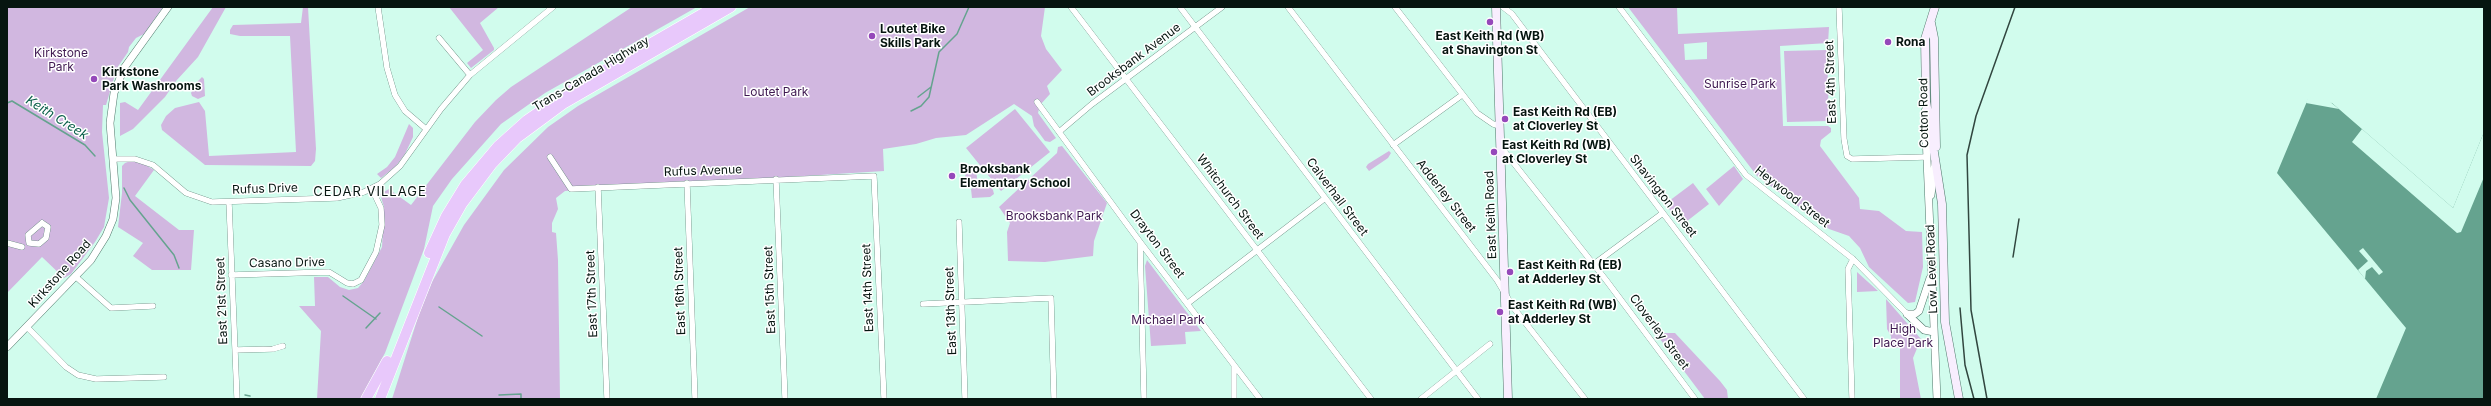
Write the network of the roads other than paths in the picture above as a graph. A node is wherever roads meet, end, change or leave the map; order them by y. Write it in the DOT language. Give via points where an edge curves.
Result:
graph roads {
  1 [pos="168,7"];
  2 [pos="378,7"];
  3 [pos="553,7"];
  4 [pos="714,7"];
  5 [pos="731,7"];
  6 [pos="1071,7"];
  7 [pos="1180,7"];
  8 [pos="1222,7"];
  9 [pos="1288,7"];
  10 [pos="1395,7"];
  11 [pos="1496,7"];
  12 [pos="1503,7"];
  13 [pos="1619,7"];
  14 [pos="1839,7"];
  15 [pos="1935,7"];
  16 [pos="1931,23"];
  17 [pos="1196,28"];
  18 [pos="439,38"];
  19 [pos="470,75"];
  20 [pos="1126,79"];
  21 [pos="1462,95"];
  22 [pos="1926,101"];
  23 [pos="1037,102"];
  24 [pos="1500,126"];
  25 [pos="426,129"];
  26 [pos="1059,132"];
  27 [pos="1393,145"];
  28 [pos="1501,147"];
  29 [pos="1926,157"];
  30 [pos="550,158"];
  31 [pos="114,160"];
  32 [pos="1936,160"];
  33 [pos="874,176"];
  34 [pos="776,179"];
  35 [pos="687,183"];
  36 [pos="598,187"];
  37 [pos="372,189"];
  38 [pos="1324,199"];
  39 [pos="229,202"];
  40 [pos="1663,213"];
  41 [pos="1929,217"];
  42 [pos="959,222"];
  43 [pos="1140,242"];
  44 [pos="7,243"];
  45 [pos="22,247"];
  46 [pos="1257,251"];
  47 [pos="1853,259"];
  48 [pos="1594,264"];
  49 [pos="1931,274"];
  50 [pos="231,275"];
  51 [pos="75,276"];
  52 [pos="1505,295"];
  53 [pos="962,302"];
  54 [pos="1188,303"];
  55 [pos="923,304"];
  56 [pos="153,306"];
  57 [pos="1908,314"];
  58 [pos="26,327"];
  59 [pos="1934,332"];
  60 [pos="1490,344"];
  61 [pos="283,346"];
  62 [pos="7,347"];
  63 [pos="235,350"];
  64 [pos="387,361"];
  65 [pos="1234,366"];
  66 [pos="1456,370"];
  67 [pos="164,377"];
  68 [pos="1954,378"];
  69 [pos="237,399"];
  70 [pos="366,399"];
  71 [pos="372,399"];
  72 [pos="380,399"];
  73 [pos="607,399"];
  74 [pos="695,399"];
  75 [pos="785,399"];
  76 [pos="884,399"];
  77 [pos="965,399"];
  78 [pos="1054,399"];
  79 [pos="1144,399"];
  80 [pos="1234,399"];
  81 [pos="1260,399"];
  82 [pos="1371,399"];
  83 [pos="1421,399"];
  84 [pos="1478,399"];
  85 [pos="1508,399"];
  86 [pos="1585,399"];
  87 [pos="1695,399"];
  88 [pos="1804,399"];
  89 [pos="1852,399"];
  90 [pos="1937,399"];
  91 [pos="1954,399"];
  92 [pos="1959,399"];
  1 -- 31 [label="street, Kirkstone Road" via="127,63 117,82 110,112"];
  2 -- 25 [label="street" via="387,68 395,95 405,111"];
  3 -- 19 [label="street, Rufus Drive"];
  4 -- 64 [label="highway, Trans-Canada Highway" via="558,97 527,120 486,159 455,200 438,231"];
  5 -- 72 [label="highway, Trans-Canada Highway" via="562,104 517,138 492,164 465,199 445,234"];
  6 -- 20 [label="street, Whitchurch Street"];
  7 -- 17 [label="street, Calverhall Street"];
  8 -- 17 [label="street, Brooksbank Avenue"];
  9 -- 27 [label="street, Adderley Street"];
  10 -- 21 [label="street"];
  11 -- 24 [label="main road, East Keith Road"];
  12 -- 40 [label="street, Shavington Street" via="1512,14"];
  13 -- 47 [label="street, Heywood Street" via="1746,175"];
  14 -- 29 [label="street, East 4th Street" via="1847,156 1852,159"];
  15 -- 16 [label="main road, Cotton Road"];
  16 -- 22 [label="main road, Cotton Road" via="1925,38"];
  16 -- 32 [label="main road, Cotton Road" via="1934,38"];
  17 -- 20 [label="street, Brooksbank Avenue"];
  17 -- 38 [label="street, Calverhall Street"];
  18 -- 19 [label="street"];
  19 -- 25 [label="street, Rufus Drive"];
  20 -- 26 [label="street, Brooksbank Avenue"];
  20 -- 46 [label="street, Whitchurch Street"];
  21 -- 24 [label="street" via="1477,112 1496,126"];
  21 -- 27 [label="street"];
  22 -- 29 [label="street"];
  22 -- 32 [label="main road, Cotton Road"];
  23 -- 26 [label="street, Drayton Street"];
  24 -- 28 [label="main road, East Keith Road"];
  25 -- 37 [label="street, Rufus Drive" via="400,166"];
  26 -- 43 [label="street, Drayton Street"];
  27 -- 52 [label="street, Adderley Street" via="1497,280"];
  28 -- 48 [label="street, Cloverley Street"];
  28 -- 52 [label="main road, East Keith Road"];
  29 -- 41 [label="street"];
  30 -- 36 [label="street, Rufus Avenue" via="571,189"];
  31 -- 39 [label="street, Rufus Drive" via="135,159 154,165 186,193 212,202"];
  31 -- 51 [label="street, Kirkstone Road" via="116,198 111,223 99,249"];
  32 -- 41 [label="street"];
  32 -- 68 [label="main road, Low Level Road" via="1942,217 1945,322"];
  33 -- 34 [label="street, Rufus Avenue"];
  33 -- 76 [label="street, East 14th Street"];
  34 -- 35 [label="street, Rufus Avenue"];
  34 -- 75 [label="street, East 15th Street"];
  35 -- 36 [label="street, Rufus Avenue"];
  35 -- 74 [label="street, East 16th Street"];
  36 -- 73 [label="street, East 17th Street"];
  37 -- 39 [label="street, Rufus Drive" via="352,196"];
  37 -- 50 [label="street, Casano Drive" via="381,208 382,225 376,252 361,280 347,283 329,272"];
  38 -- 46 [label="street"];
  38 -- 66 [label="street, Calverhall Street"];
  39 -- 50 [label="street, East 21st Street"];
  40 -- 48 [label="street"];
  40 -- 88 [label="street, Shavington Street"];
  41 -- 49 [label="street"];
  42 -- 53 [label="street, East 13th Street"];
  43 -- 54 [label="street, Drayton Street"];
  43 -- 79 [label="street"];
  44 -- 45 [label="street"];
  46 -- 54 [label="street"];
  46 -- 82 [label="street, Whitchurch Street"];
  47 -- 57 [label="street, Heywood Street"];
  47 -- 89 [label="street" via="1848,269"];
  48 -- 87 [label="street, Cloverley Street"];
  49 -- 57 [label="street" via="1920,311"];
  49 -- 59 [label="street"];
  50 -- 63 [label="street, East 21st Street"];
  51 -- 56 [label="street" via="111,308"];
  51 -- 58 [label="street, Kirkstone Road"];
  52 -- 85 [label="main road, East Keith Road"];
  52 -- 86 [label="street, Adderley Street"];
  53 -- 55 [label="street"];
  53 -- 77 [label="street, East 13th Street"];
  53 -- 78 [label="street" via="1051,298"];
  54 -- 65 [label="street, Drayton Street"];
  57 -- 59 [label="street" via="1924,330"];
  58 -- 62 [label="street, Kirkstone Road"];
  58 -- 67 [label="street" via="66,367 78,375 96,379"];
  59 -- 90 [label="street"];
  60 -- 66 [label="street"];
  61 -- 63 [label="street" via="273,349"];
  63 -- 69 [label="street, East 21st Street"];
  64 -- 70 [label="highway"];
  64 -- 71 [label="highway, Trans-Canada Highway"];
  65 -- 80 [label="street"];
  65 -- 81 [label="street, Drayton Street"];
  66 -- 83 [label="street"];
  66 -- 84 [label="street, Calverhall Street"];
  68 -- 91 [label="main road, Low Level Road"];
  68 -- 92 [label="main road, Low Level Road"];
}
